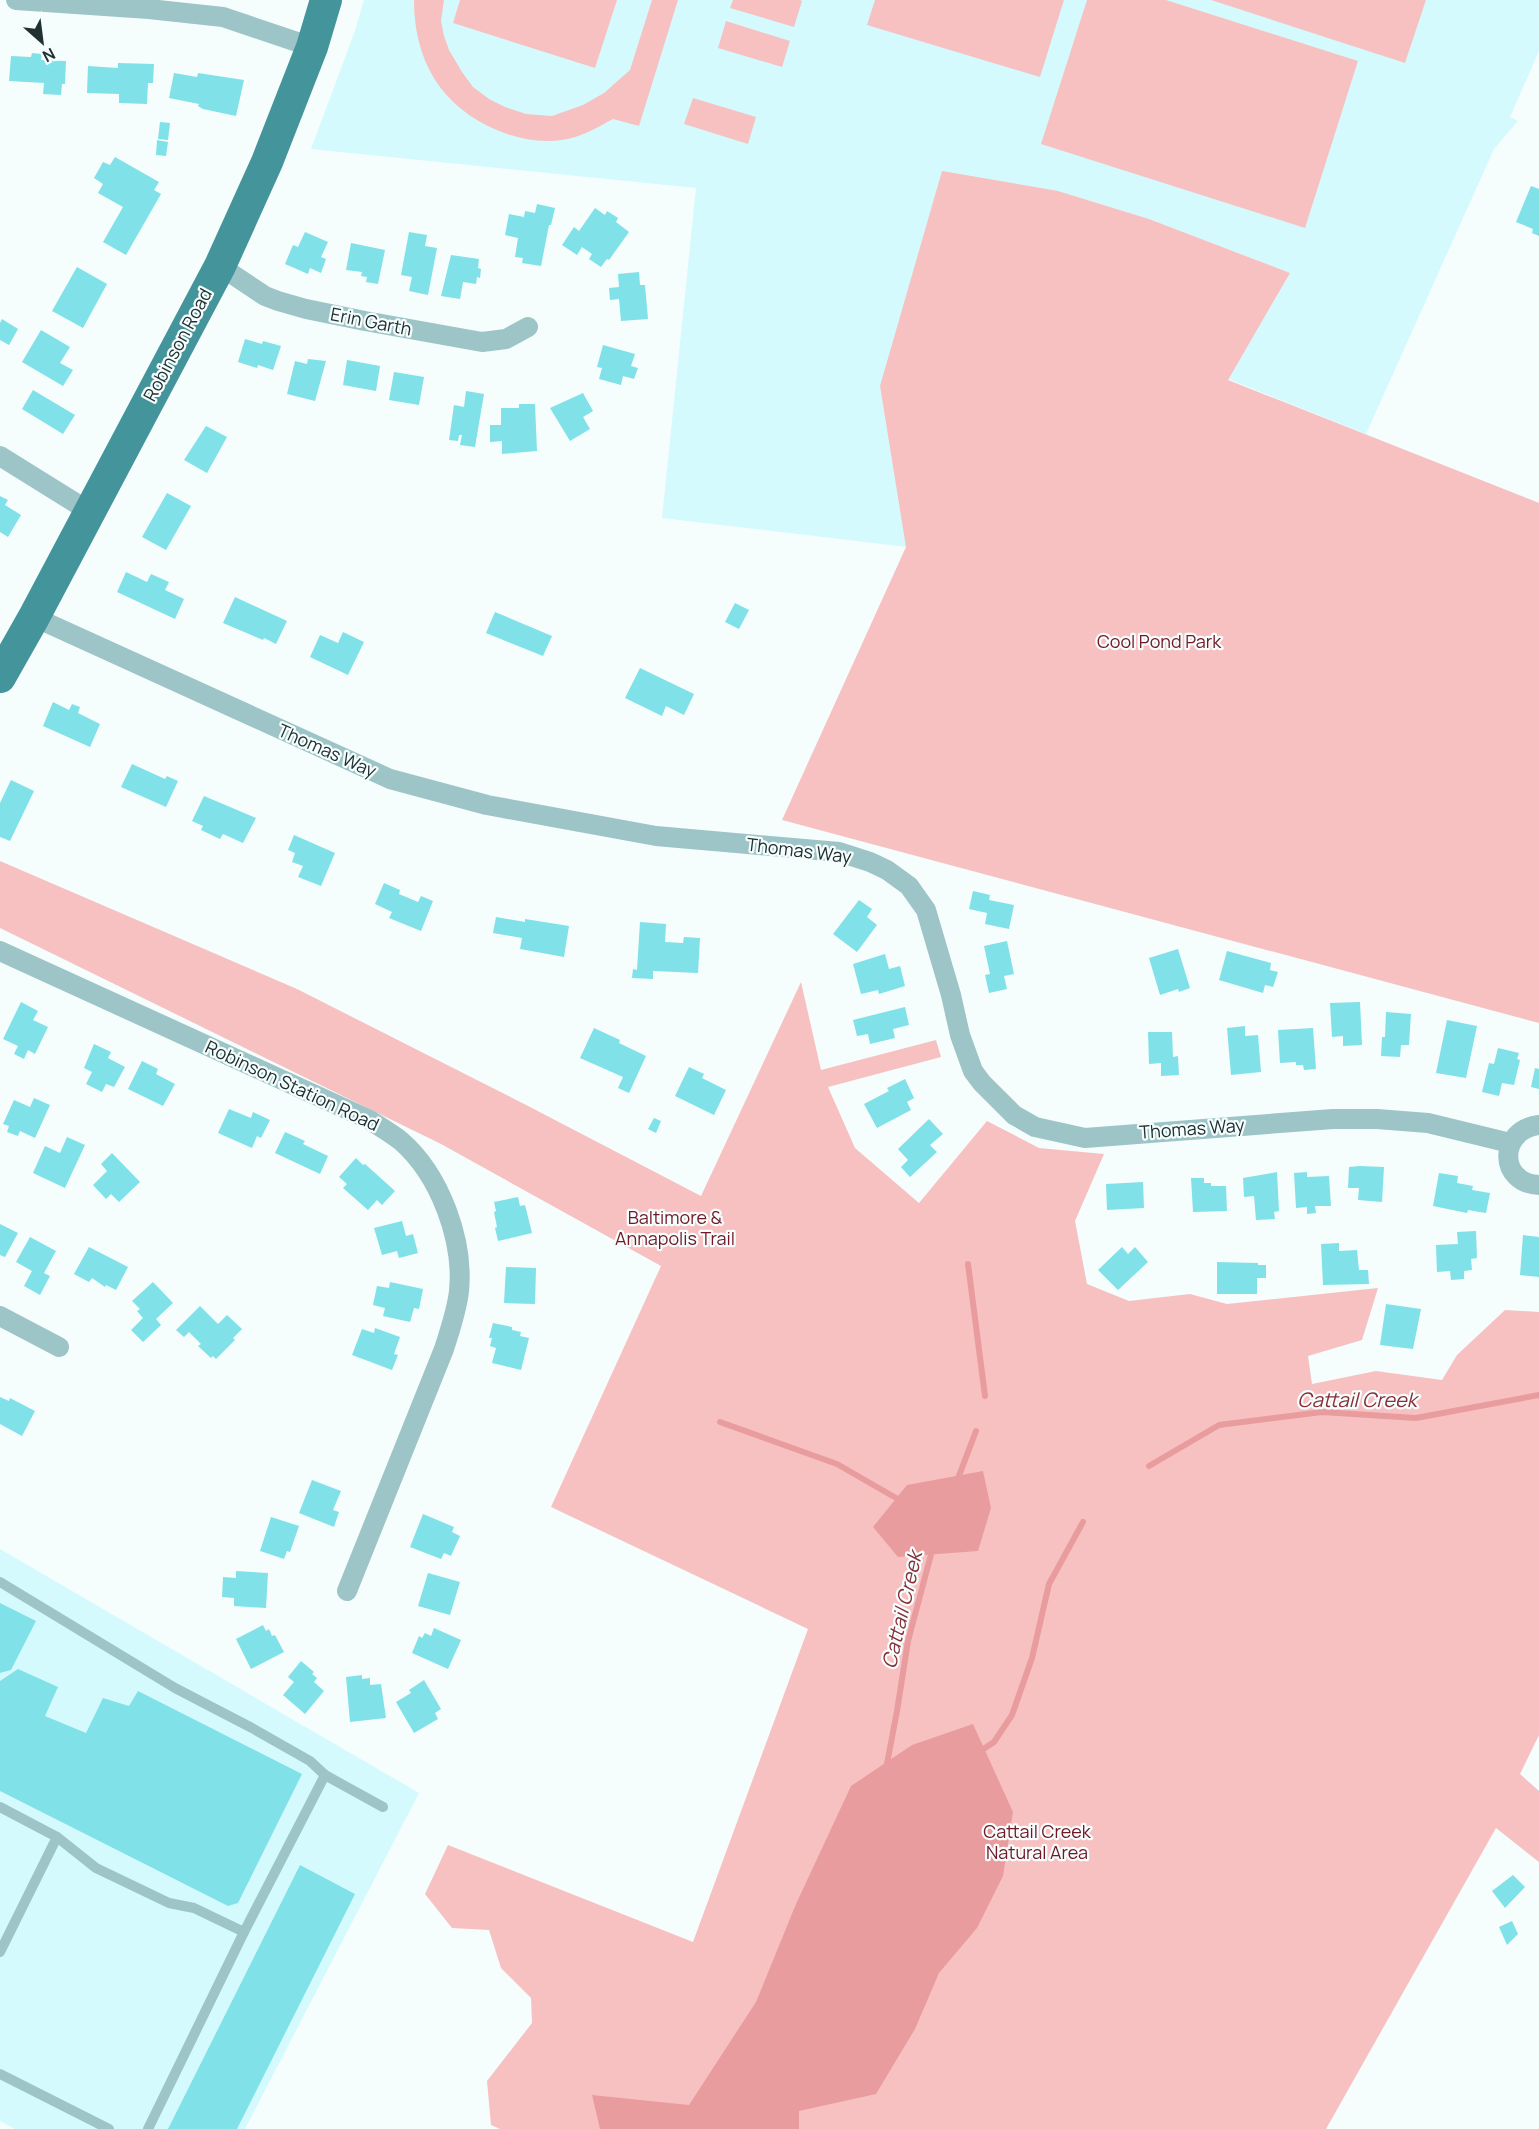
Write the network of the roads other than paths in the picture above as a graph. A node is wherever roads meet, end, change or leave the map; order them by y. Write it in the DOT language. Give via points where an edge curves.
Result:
graph roads {
  1 [pos="16,0"];
  2 [pos="326,0"];
  3 [pos="312,47"];
  4 [pos="220,266"];
  5 [pos="528,327"];
  6 [pos="0,456"];
  7 [pos="90,512"];
  8 [pos="34,617"];
  9 [pos="0,677"];
  10 [pos="0,951"];
  11 [pos="1539,1125"];
  12 [pos="1510,1143"];
  13 [pos="1539,1185"];
  14 [pos="0,1316"];
  15 [pos="59,1347"];
  16 [pos="0,1582"];
  17 [pos="347,1591"];
  18 [pos="325,1775"];
  19 [pos="382,1807"];
  20 [pos="0,1808"];
  21 [pos="57,1838"];
  22 [pos="244,1932"];
  23 [pos="0,1952"];
  24 [pos="0,2074"];
  25 [pos="109,2129"];
  26 [pos="148,2129"];
  1 -- 3 [label="street" via="223,17"];
  2 -- 3 [label="main road, Robinson Road"];
  3 -- 4 [label="main road, Robinson Road" via="267,162"];
  4 -- 5 [label="street, Erin Garth" via="278,301 365,321 482,342 506,339"];
  4 -- 7 [label="main road, Robinson Road"];
  6 -- 7 [label="street"];
  7 -- 8 [label="main road, Robinson Road"];
  8 -- 9 [label="main road, Robinson Road"];
  8 -- 12 [label="street, Thomas Way" via="390,779 487,805 656,836 839,852 887,870 909,886 926,910 973,1071 1014,1115 1035,1127 1085,1138 1377,1119 1428,1123"];
  10 -- 17 [label="street, Robinson Station Road" via="370,1120 401,1141 423,1166 442,1201 454,1231 460,1267 453,1319"];
  11 -- 12 [label="street" via="1521,1130"];
  12 -- 13 [label="street" via="1509,1163 1514,1173 1528,1184"];
  14 -- 15 [label="street"];
  16 -- 18 [label="lane" via="175,1688 310,1761"];
  18 -- 19 [label="lane"];
  18 -- 22 [label="lane"];
  20 -- 21 [label="lane"];
  21 -- 22 [label="lane" via="96,1868 169,1903 194,1908"];
  21 -- 23 [label="lane"];
  22 -- 26 [label="lane"];
  24 -- 25 [label="lane"];
}
